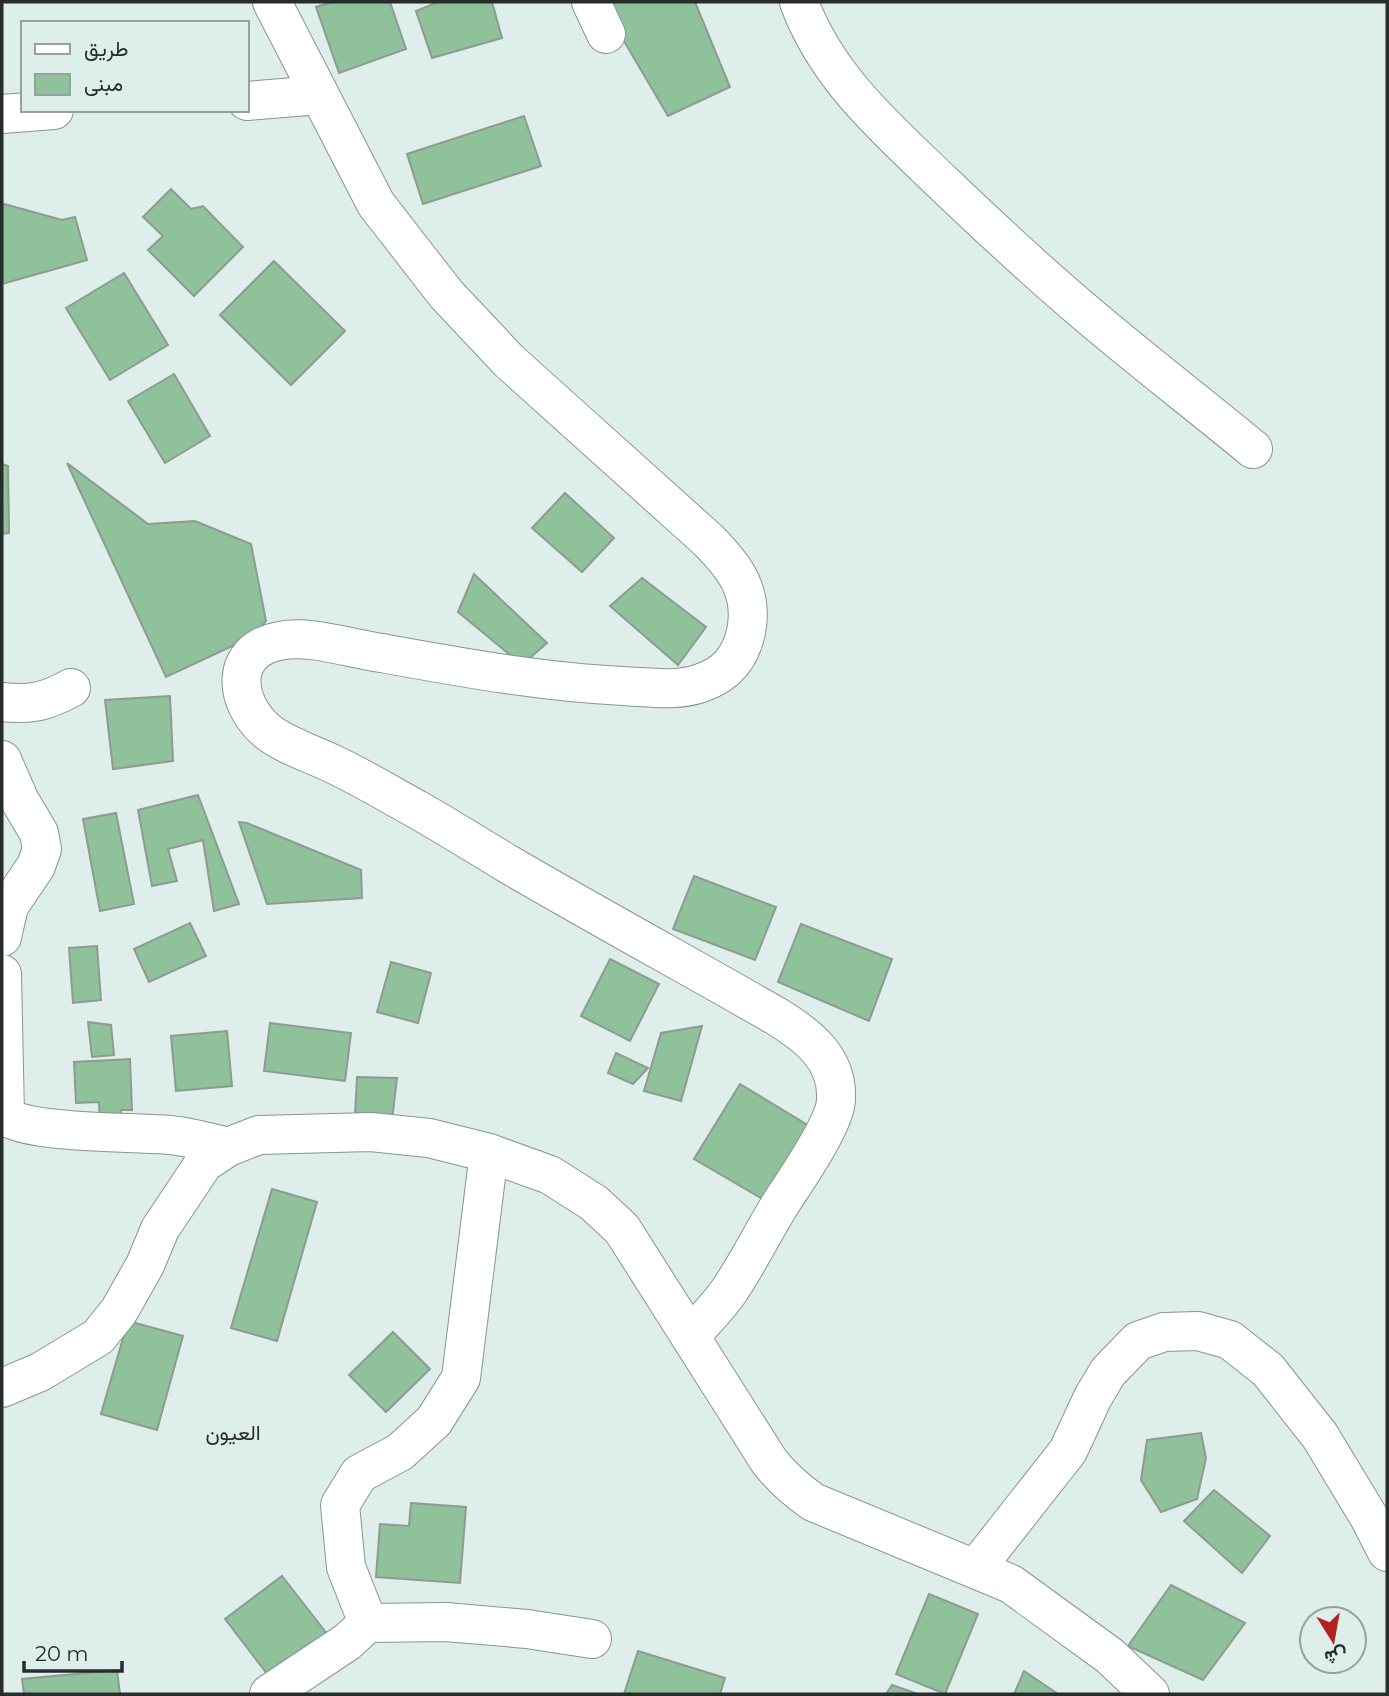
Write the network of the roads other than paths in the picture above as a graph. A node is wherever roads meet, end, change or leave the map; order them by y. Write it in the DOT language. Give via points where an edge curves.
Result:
graph roads {
  1 [pos="272,2"];
  2 [pos="799,2"];
  3 [pos="319,95"];
  4 [pos="248,101"];
  5 [pos="28,112"];
  6 [pos="2,114"];
  7 [pos="1253,449"];
  8 [pos="71,688"];
  9 [pos="2,702"];
  10 [pos="2,760"];
  11 [pos="2,937"];
  12 [pos="2,974"];
  13 [pos="228,1147"];
  14 [pos="489,1153"];
  15 [pos="690,1336"];
  16 [pos="2,1388"];
  17 [pos="1387,1552"];
  18 [pos="976,1568"];
  19 [pos="368,1623"];
  20 [pos="593,1639"];
  21 [pos="269,1694"];
  22 [pos="1150,1694"];
  1 -- 3 [label="street"];
  2 -- 7 [label="street" via="848,90 874,116 1079,307"];
  3 -- 4 [label="street"];
  3 -- 15 [label="street" via="376,204 446,294 509,361 729,561 750,609 741,653 721,673 674,689 501,673 309,640 279,641 257,649 242,669 240,683 244,700 269,733 439,822 776,1016 820,1050 829,1065 837,1100 831,1118 728,1292"];
  5 -- 6 [label="street"];
  8 -- 9 [label="street" via="50,700"];
  10 -- 11 [label="street" via="39,833 42,849 9,906"];
  12 -- 13 [label="street" via="5,1116 23,1124 169,1135"];
  13 -- 14 [label="street" via="259,1135 371,1132 429,1138"];
  13 -- 16 [label="street" via="204,1163 175,1205 119,1311 98,1337 40,1372"];
  14 -- 15 [label="street" via="550,1175 594,1203 622,1229"];
  14 -- 19 [label="street" via="461,1378 434,1421 400,1452 359,1474 340,1505 346,1567"];
  15 -- 18 [label="street" via="781,1478 813,1502"];
  17 -- 18 [label="street" via="1320,1436 1268,1370 1230,1340 1198,1331 1164,1332 1138,1342 1108,1372 1068,1451"];
  18 -- 22 [label="street" via="1011,1584 1077,1631"];
  19 -- 20 [label="street" via="446,1622"];
  19 -- 21 [label="street"];
}
